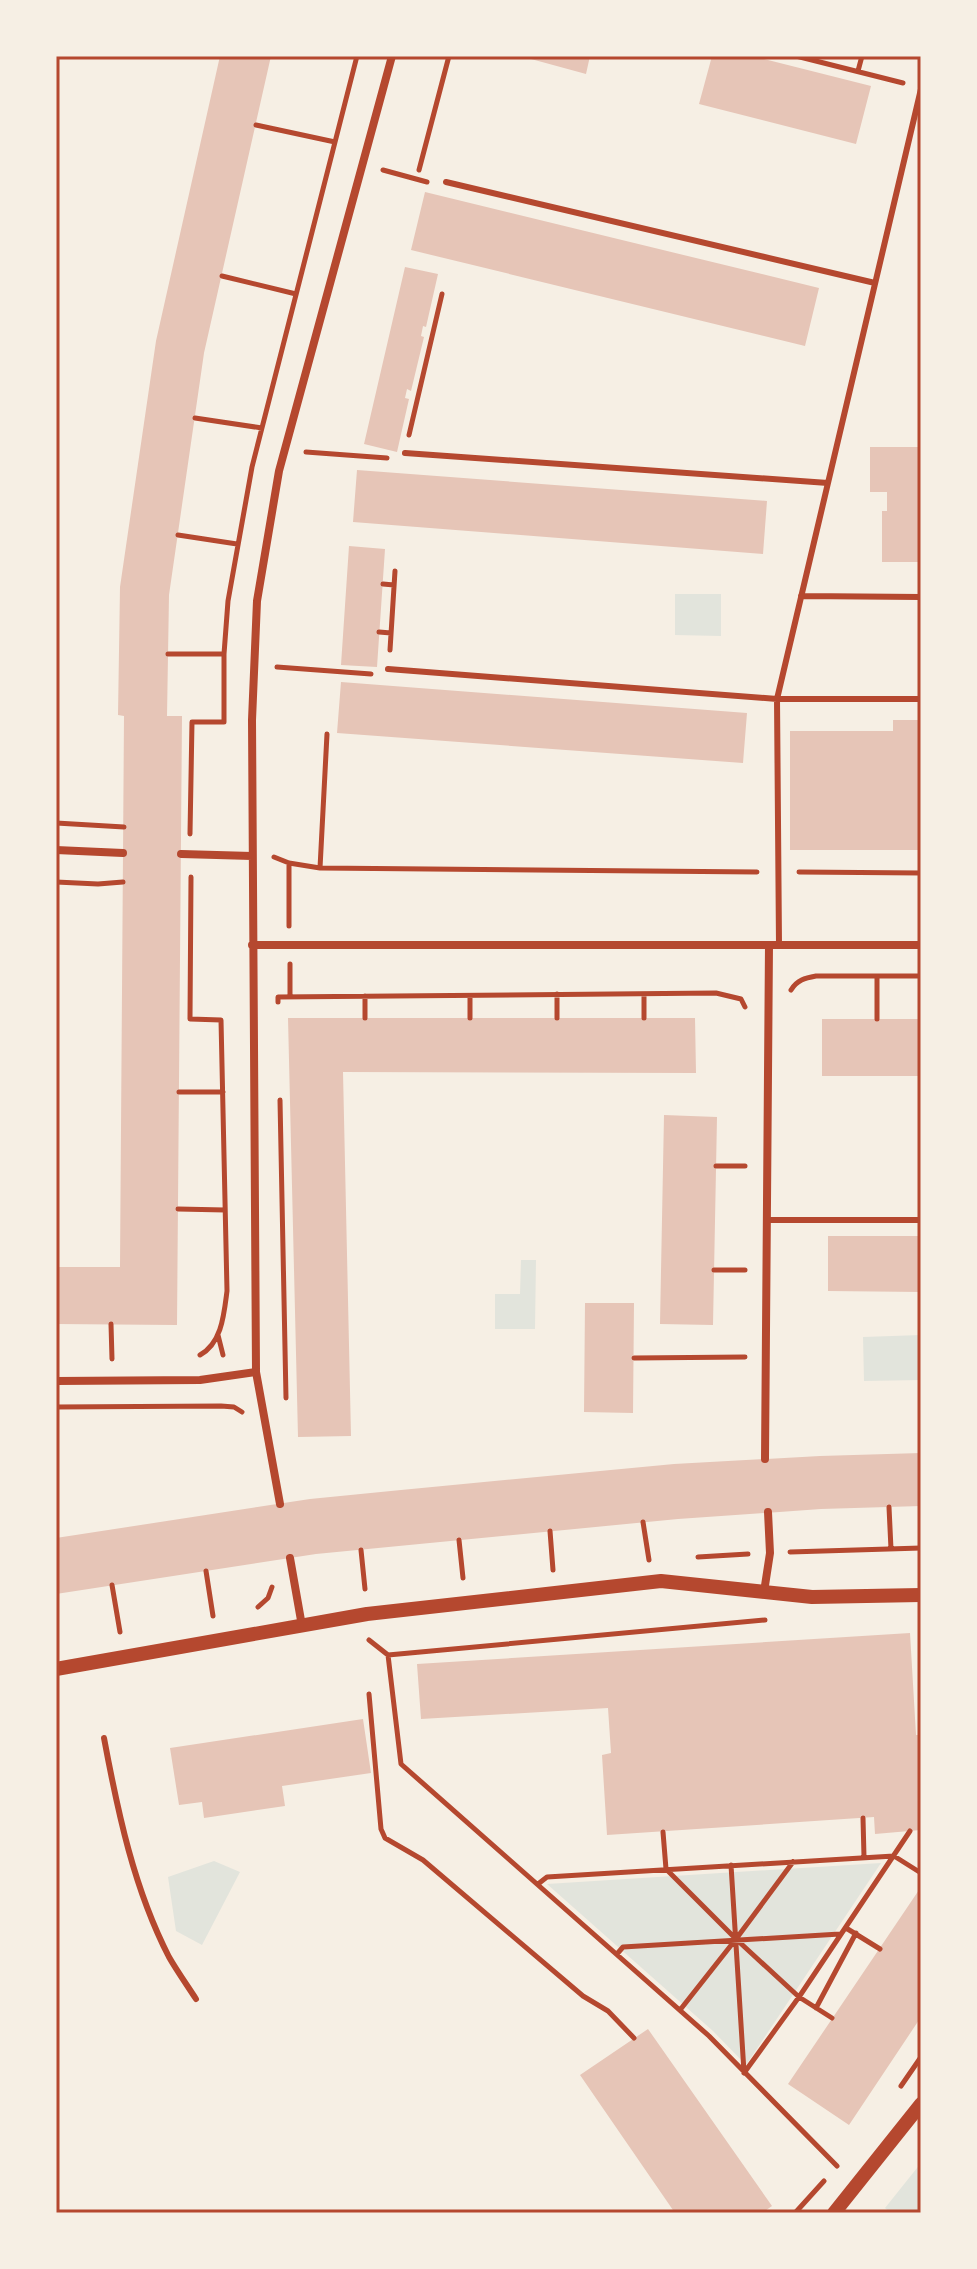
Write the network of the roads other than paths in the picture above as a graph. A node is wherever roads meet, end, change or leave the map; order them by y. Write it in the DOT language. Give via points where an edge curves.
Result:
graph roads {
  1 [pos="392,56"];
  2 [pos="921,89"];
  3 [pos="446,182"];
  4 [pos="875,283"];
  5 [pos="405,453"];
  6 [pos="828,483"];
  7 [pos="801,596"];
  8 [pos="921,597"];
  9 [pos="388,669"];
  10 [pos="777,699"];
  11 [pos="921,699"];
  12 [pos="56,850"];
  13 [pos="123,853"];
  14 [pos="181,854"];
  15 [pos="252,856"];
  16 [pos="252,945"];
  17 [pos="774,945"];
  18 [pos="921,945"];
  19 [pos="766,1220"];
  20 [pos="921,1220"];
  21 [pos="256,1372"];
  22 [pos="56,1381"];
  23 [pos="765,1459"];
  24 [pos="280,1504"];
  25 [pos="768,1512"];
  26 [pos="290,1558"];
  27 [pos="764,1592"];
  28 [pos="921,1595"];
  29 [pos="302,1626"];
  30 [pos="56,1669"];
  31 [pos="104,1738"];
  32 [pos="196,1999"];
  33 [pos="921,2104"];
  34 [pos="834,2213"];
  1 -- 15 [label="street" via="277,484 259,588 253,666"];
  2 -- 4 [label="lane"];
  3 -- 4 [label="lane"];
  4 -- 6 [label="lane"];
  5 -- 6 [label="lane"];
  6 -- 7 [label="lane"];
  7 -- 8 [label="lane"];
  7 -- 10 [label="lane"];
  9 -- 10 [label="lane"];
  10 -- 11 [label="lane"];
  10 -- 17 [label="lane"];
  12 -- 13 [label="street"];
  14 -- 15 [label="street"];
  15 -- 16 [label="street"];
  16 -- 17 [label="street"];
  16 -- 21 [label="street"];
  17 -- 18 [label="street"];
  17 -- 19 [label="street"];
  19 -- 20 [label="lane"];
  19 -- 23 [label="street"];
  21 -- 22 [label="street" via="200,1380"];
  21 -- 24 [label="street"];
  25 -- 27 [label="street" via="770,1553"];
  26 -- 29 [label="street"];
  27 -- 28 [label="street" via="812,1597"];
  27 -- 29 [label="street" via="661,1581"];
  29 -- 30 [label="street"];
  31 -- 32 [label="lane" via="146,1905 170,1959"];
  33 -- 34 [label="street"];
}
